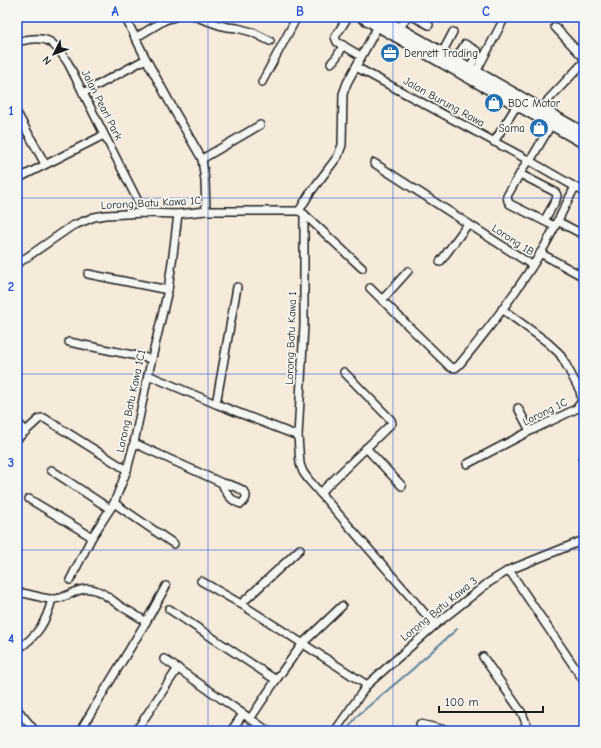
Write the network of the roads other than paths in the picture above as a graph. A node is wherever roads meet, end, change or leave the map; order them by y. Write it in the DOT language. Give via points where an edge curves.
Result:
graph roads {
  1 [pos="124,17"];
  2 [pos="175,17"];
  3 [pos="196,17"];
  4 [pos="297,17"];
  5 [pos="348,17"];
  6 [pos="362,17"];
  7 [pos="407,17"];
  8 [pos="414,17"];
  9 [pos="505,17"];
  10 [pos="378,22"];
  11 [pos="429,26"];
  12 [pos="556,27"];
  13 [pos="399,29"];
  14 [pos="453,32"];
  15 [pos="135,38"];
  16 [pos="270,41"];
  17 [pos="17,42"];
  18 [pos="344,45"];
  19 [pos="442,53"];
  20 [pos="361,56"];
  21 [pos="584,58"];
  22 [pos="146,60"];
  23 [pos="455,60"];
  24 [pos="584,62"];
  25 [pos="331,63"];
  26 [pos="356,67"];
  27 [pos="472,70"];
  28 [pos="262,82"];
  29 [pos="84,93"];
  30 [pos="516,105"];
  31 [pos="543,110"];
  32 [pos="17,113"];
  33 [pos="260,125"];
  34 [pos="551,125"];
  35 [pos="584,133"];
  36 [pos="104,135"];
  37 [pos="494,142"];
  38 [pos="584,143"];
  39 [pos="202,159"];
  40 [pos="529,161"];
  41 [pos="374,163"];
  42 [pos="45,164"];
  43 [pos="520,174"];
  44 [pos="17,178"];
  45 [pos="575,187"];
  46 [pos="584,192"];
  47 [pos="206,211"];
  48 [pos="144,213"];
  49 [pos="302,213"];
  50 [pos="178,214"];
  51 [pos="544,221"];
  52 [pos="556,223"];
  53 [pos="468,224"];
  54 [pos="584,235"];
  55 [pos="540,253"];
  56 [pos="440,262"];
  57 [pos="17,264"];
  58 [pos="532,265"];
  59 [pos="362,268"];
  60 [pos="408,271"];
  61 [pos="88,274"];
  62 [pos="584,277"];
  63 [pos="237,287"];
  64 [pos="370,288"];
  65 [pos="168,290"];
  66 [pos="382,300"];
  67 [pos="502,309"];
  68 [pos="69,342"];
  69 [pos="152,359"];
  70 [pos="344,372"];
  71 [pos="148,375"];
  72 [pos="216,404"];
  73 [pos="518,408"];
  74 [pos="17,422"];
  75 [pos="26,431"];
  76 [pos="530,431"];
  77 [pos="298,436"];
  78 [pos="17,439"];
  79 [pos="134,443"];
  80 [pos="366,448"];
  81 [pos="468,464"];
  82 [pos="52,470"];
  83 [pos="127,470"];
  84 [pos="222,483"];
  85 [pos="402,486"];
  86 [pos="320,493"];
  87 [pos="29,499"];
  88 [pos="112,506"];
  89 [pos="92,537"];
  90 [pos="584,540"];
  91 [pos="174,544"];
  92 [pos="300,549"];
  93 [pos="509,570"];
  94 [pos="70,580"];
  95 [pos="201,581"];
  96 [pos="166,586"];
  97 [pos="17,593"];
  98 [pos="52,599"];
  99 [pos="241,604"];
  100 [pos="342,606"];
  101 [pos="169,609"];
  102 [pos="146,622"];
  103 [pos="435,625"];
  104 [pos="303,643"];
  105 [pos="17,650"];
  106 [pos="483,657"];
  107 [pos="164,659"];
  108 [pos="178,668"];
  109 [pos="276,680"];
  110 [pos="584,681"];
  111 [pos="367,685"];
  112 [pos="17,709"];
  113 [pos="243,714"];
  114 [pos="250,719"];
  115 [pos="420,724"];
  116 [pos="35,731"];
  117 [pos="80,731"];
  118 [pos="136,731"];
  119 [pos="231,731"];
  120 [pos="268,731"];
  121 [pos="335,731"];
  122 [pos="450,731"];
  123 [pos="524,731"];
  1 -- 15 [label="street"];
  2 -- 15 [label="street"];
  3 -- 16 [label="street" via="252,32"];
  4 -- 28 [label="street"];
  5 -- 18 [label="street" via="335,37 337,42"];
  6 -- 10 [label="highway"];
  7 -- 13 [label="street"];
  8 -- 11 [label="street"];
  9 -- 27 [label="street"];
  10 -- 13 [label="highway"];
  10 -- 20 [label="street"];
  10 -- 30 [label="highway"];
  12 -- 21 [label="street"];
  13 -- 19 [label="highway"];
  14 -- 19 [label="street"];
  15 -- 22 [label="street"];
  17 -- 29 [label="street, Jalan Pearl Park" via="37,38 50,41 68,63"];
  18 -- 20 [label="street"];
  18 -- 25 [label="street"];
  19 -- 23 [label="highway"];
  20 -- 26 [label="street"];
  22 -- 29 [label="street"];
  22 -- 39 [label="street"];
  23 -- 27 [label="highway"];
  23 -- 27 [label="street" via="465,44 477,51"];
  24 -- 31 [label="street" via="548,100"];
  26 -- 37 [label="street, Jalan Burung Rawa"];
  26 -- 49 [label="street" via="346,83 343,94 342,145 338,156 310,193"];
  27 -- 31 [label="highway"];
  29 -- 36 [label="street, Jalan Pearl Park"];
  30 -- 34 [label="highway"];
  30 -- 37 [label="street"];
  31 -- 35 [label="highway"];
  32 -- 42 [label="street"];
  33 -- 39 [label="street"];
  34 -- 38 [label="highway"];
  34 -- 40 [label="street"];
  36 -- 42 [label="street"];
  36 -- 48 [label="street, Jalan Pearl Park"];
  37 -- 40 [label="street, Jalan Burung Rawa"];
  39 -- 47 [label="street"];
  40 -- 43 [label="street"];
  40 -- 45 [label="street, Jalan Burung Rawa"];
  41 -- 53 [label="street, Lorong 1B"];
  42 -- 44 [label="street"];
  43 -- 51 [label="street" via="557,195"];
  43 -- 51 [label="street" via="507,196 508,201"];
  45 -- 46 [label="street, Jalan Burung Rawa"];
  45 -- 52 [label="street"];
  47 -- 49 [label="street, Lorong Batu Kawa 1C"];
  47 -- 50 [label="street, Lorong Batu Kawa 1C"];
  48 -- 50 [label="street, Lorong Batu Kawa 1C"];
  48 -- 57 [label="street, Lorong Batu Kawa 1C" via="106,215 81,222"];
  49 -- 59 [label="street"];
  49 -- 77 [label="street, Lorong Batu Kawa 1" via="304,325"];
  50 -- 65 [label="street, Lorong Batu Kawa 1C1"];
  51 -- 52 [label="street"];
  52 -- 54 [label="street"];
  52 -- 55 [label="street"];
  53 -- 56 [label="street"];
  53 -- 58 [label="street, Lorong 1B"];
  55 -- 58 [label="street"];
  55 -- 62 [label="street"];
  58 -- 67 [label="street, Lorong 1B"];
  60 -- 66 [label="street"];
  61 -- 65 [label="street"];
  63 -- 72 [label="street"];
  64 -- 66 [label="street"];
  65 -- 69 [label="street, Lorong Batu Kawa 1C1"];
  66 -- 67 [label="street, Lorong 1B" via="450,367 455,368"];
  67 -- 76 [label="street, Lorong 1C" via="559,353 580,391 582,401 576,409"];
  68 -- 69 [label="street"];
  69 -- 71 [label="street, Lorong Batu Kawa 1C1"];
  70 -- 80 [label="street" via="392,423"];
  71 -- 72 [label="street"];
  71 -- 79 [label="street, Lorong Batu Kawa 1C1"];
  72 -- 77 [label="street"];
  73 -- 76 [label="street"];
  74 -- 75 [label="street"];
  75 -- 78 [label="street"];
  75 -- 83 [label="street" via="39,419 44,418"];
  76 -- 81 [label="street, Lorong 1C"];
  77 -- 86 [label="street, Lorong Batu Kawa 1" via="303,472"];
  79 -- 83 [label="street, Lorong Batu Kawa 1C1"];
  79 -- 84 [label="street"];
  80 -- 85 [label="street"];
  80 -- 86 [label="street"];
  82 -- 88 [label="street"];
  83 -- 88 [label="street, Lorong Batu Kawa 1C1"];
  86 -- 103 [label="street, Lorong Batu Kawa 1"];
  87 -- 89 [label="street"];
  88 -- 89 [label="street, Lorong Batu Kawa 1C1"];
  88 -- 91 [label="street"];
  89 -- 94 [label="street, Lorong Batu Kawa 1C1"];
  90 -- 93 [label="street, Lorong Batu Kawa 3"];
  92 -- 99 [label="street"];
  93 -- 103 [label="street, Lorong Batu Kawa 3" via="488,583"];
  93 -- 110 [label="street"];
  95 -- 99 [label="street"];
  96 -- 102 [label="street"];
  97 -- 98 [label="street"];
  98 -- 102 [label="street" via="61,598 77,590 95,589"];
  98 -- 105 [label="street" via="42,626 34,637"];
  99 -- 104 [label="street"];
  100 -- 104 [label="street"];
  101 -- 109 [label="street"];
  102 -- 117 [label="street"];
  103 -- 111 [label="street, Lorong Batu Kawa 3"];
  104 -- 109 [label="street"];
  104 -- 111 [label="street"];
  106 -- 123 [label="street" via="522,713 526,723"];
  107 -- 108 [label="street"];
  108 -- 113 [label="street"];
  108 -- 118 [label="street"];
  109 -- 114 [label="street"];
  111 -- 121 [label="street, Lorong Batu Kawa 3"];
  112 -- 116 [label="street"];
  113 -- 114 [label="street"];
  113 -- 119 [label="street"];
  114 -- 120 [label="street"];
  115 -- 122 [label="street"];
}
